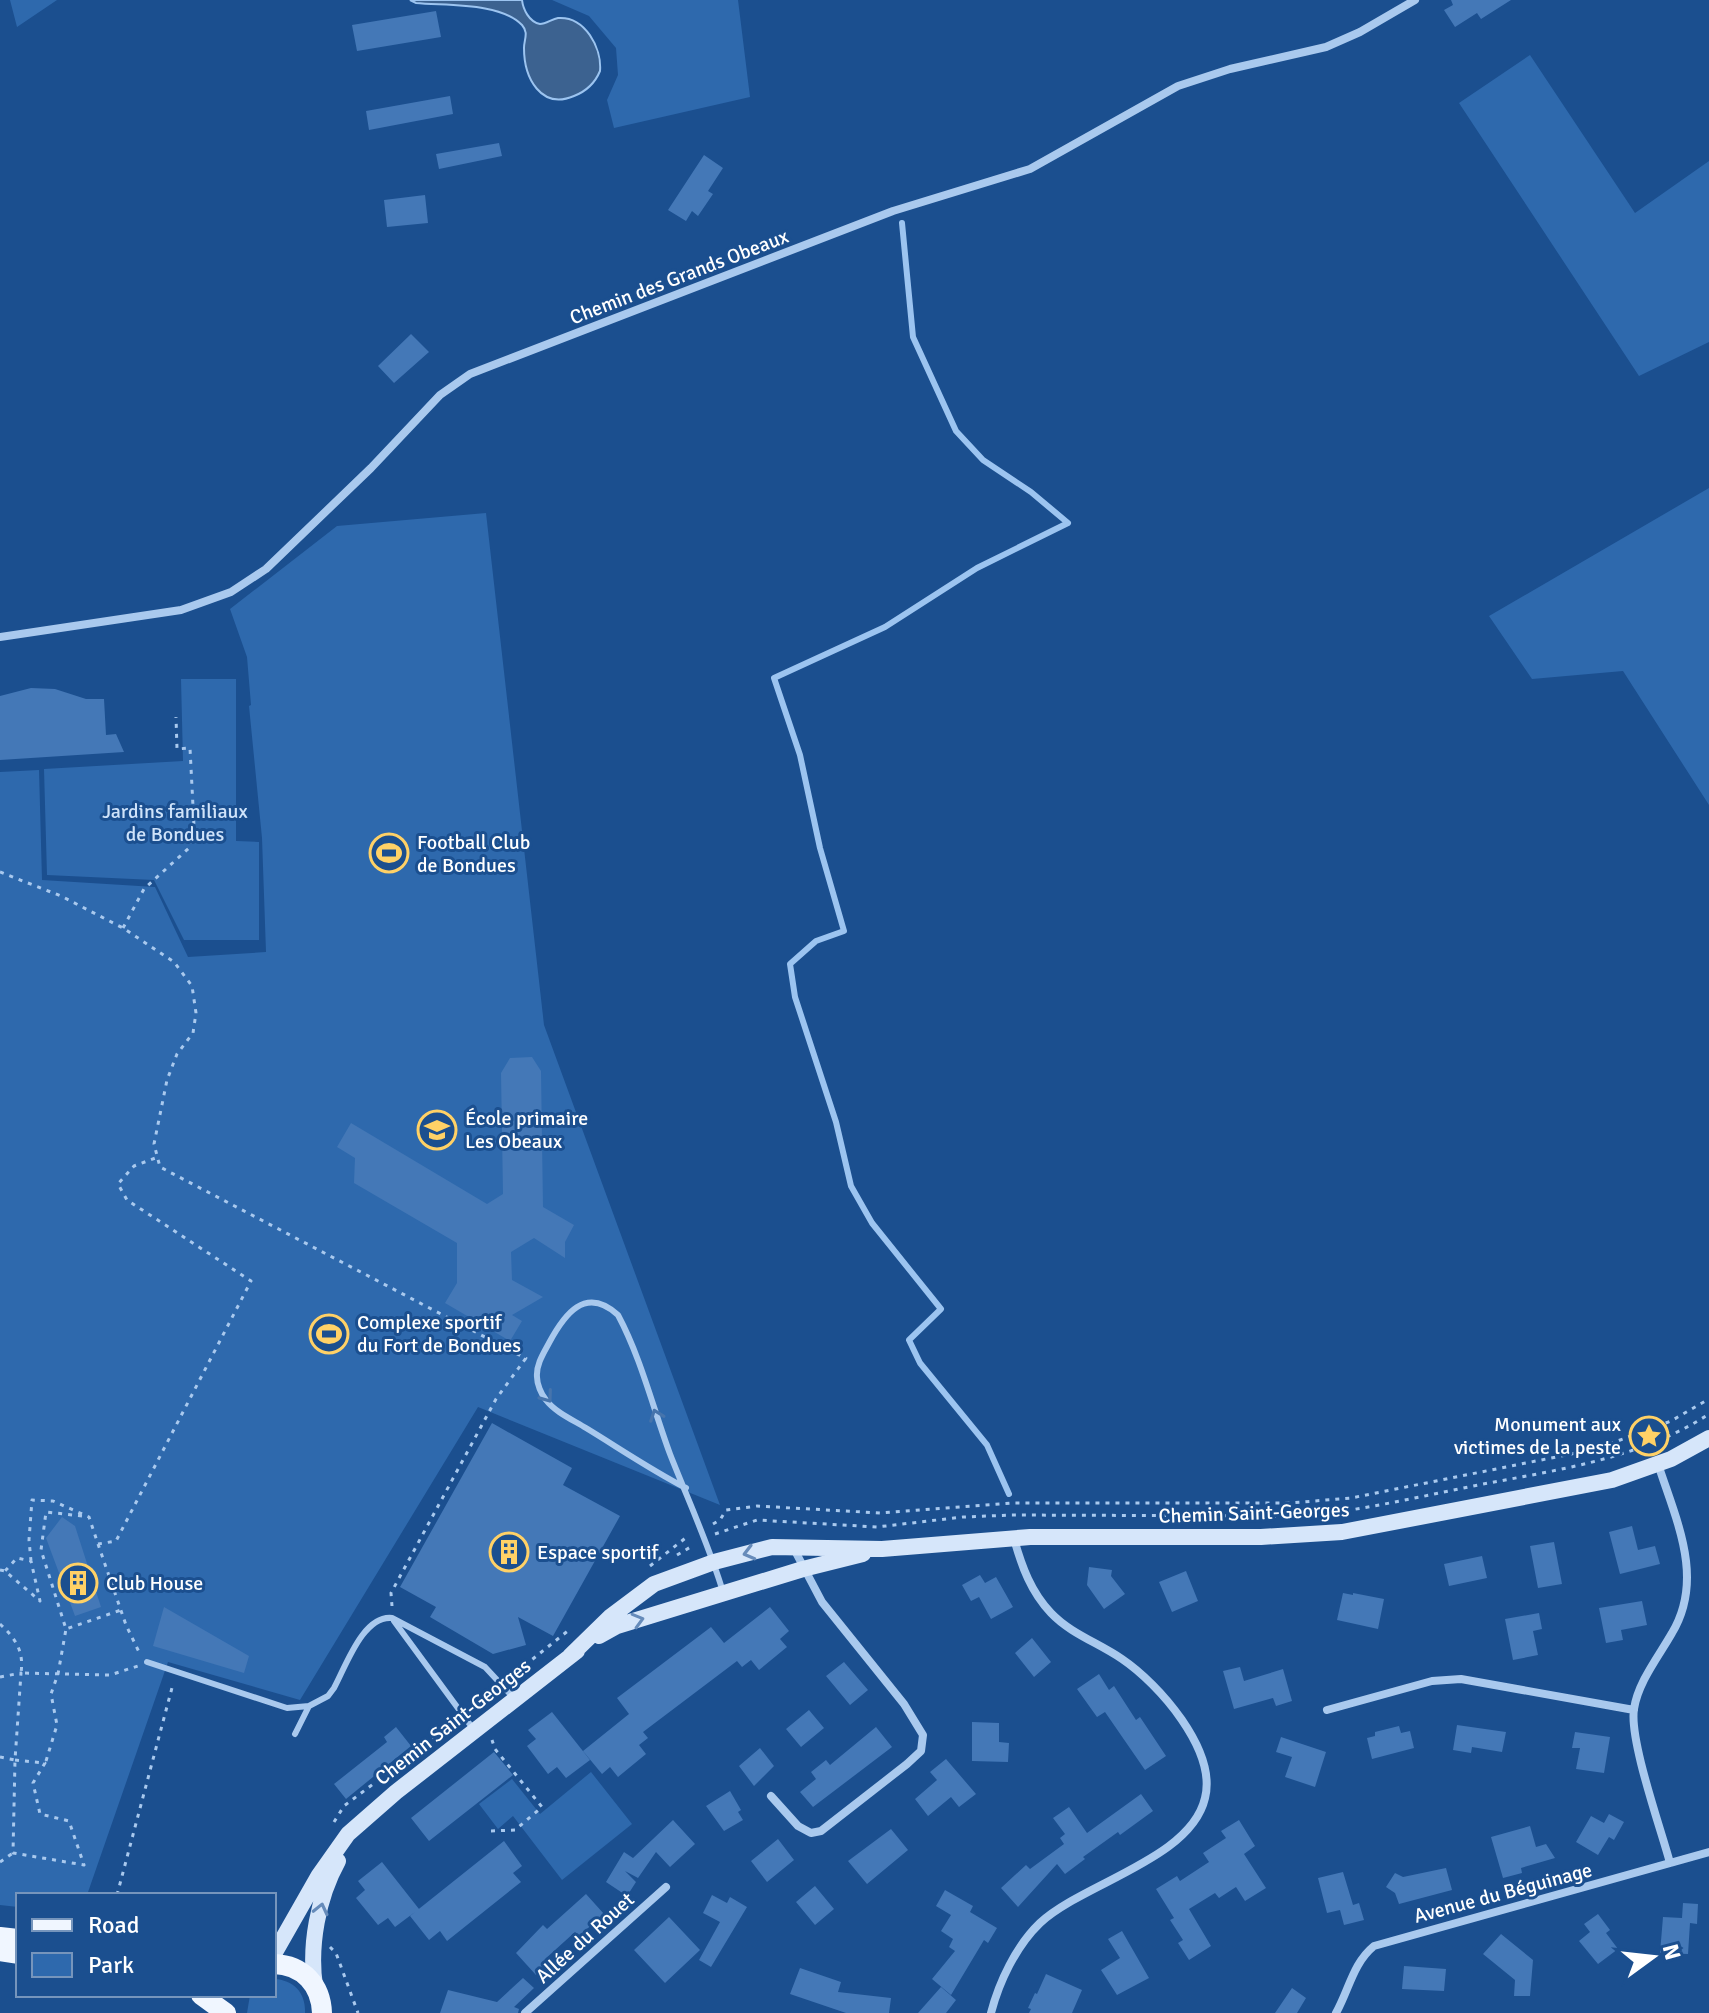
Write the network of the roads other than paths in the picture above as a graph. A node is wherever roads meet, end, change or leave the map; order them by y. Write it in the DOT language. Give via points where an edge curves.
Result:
graph roads {
  1 [pos="1415,0"];
  2 [pos="0,637"];
  3 [pos="1709,1438"];
  4 [pos="1658,1464"];
  5 [pos="686,1488"];
  6 [pos="1014,1538"];
  7 [pos="793,1546"];
  8 [pos="882,1549"];
  9 [pos="714,1562"];
  10 [pos="803,1569"];
  11 [pos="724,1594"];
  12 [pos="392,1618"];
  13 [pos="570,1656"];
  14 [pos="147,1662"];
  15 [pos="515,1699"];
  16 [pos="309,1706"];
  17 [pos="1327,1710"];
  18 [pos="1634,1710"];
  19 [pos="480,1726"];
  20 [pos="295,1734"];
  21 [pos="771,1796"];
  22 [pos="361,1821"];
  23 [pos="1709,1852"];
  24 [pos="1670,1863"];
  25 [pos="666,1887"];
  26 [pos="276,1951"];
  27 [pos="276,1964"];
  28 [pos="204,1997"];
  29 [pos="322,2004"];
  30 [pos="1338,2010"];
  31 [pos="228,2013"];
  32 [pos="525,2013"];
  33 [pos="991,2013"];
  1 -- 2 [label="street, Chemin des Grands Obeaux" via="1326,47 1178,86 1030,169 879,216 470,374 440,395 266,569 217,599 193,608"];
  3 -- 4 [label="street, Chemin Saint-Georges"];
  4 -- 6 [label="street, Chemin Saint-Georges" via="1580,1488 1342,1532"];
  4 -- 18 [label="street" via="1686,1556 1689,1586 1679,1622"];
  5 -- 5 [label="lane, one-way" via="618,1315 609,1307 589,1304 570,1310 538,1363 546,1401"];
  5 -- 9 [label="lane"];
  6 -- 8 [label="street, Chemin Saint-Georges"];
  6 -- 33 [label="street" via="1027,1579 1049,1610 1074,1632 1125,1661 1169,1704 1197,1748 1207,1787 1198,1815 1162,1852 1071,1900 1039,1924 1018,1950"];
  7 -- 8 [label="street, Chemin Saint-Georges"];
  7 -- 9 [label="street, Chemin Saint-Georges, one-way"];
  7 -- 10 [label="street"];
  8 -- 10 [label="street, Chemin Saint-Georges"];
  9 -- 11 [label="lane"];
  9 -- 13 [label="street, Chemin Saint-Georges" via="654,1584"];
  10 -- 11 [label="street, Chemin Saint-Georges"];
  10 -- 21 [label="street" via="822,1602 916,1721 923,1735 921,1751 821,1831 811,1833 798,1826"];
  13 -- 11 [label="street, Chemin Saint-Georges, one-way" via="617,1626"];
  12 -- 15 [label="lane" via="485,1667"];
  12 -- 16 [label="lane" via="369,1625 334,1688"];
  12 -- 19 [label="lane" via="463,1715"];
  13 -- 15 [label="street, Chemin Saint-Georges"];
  14 -- 16 [label="lane" via="278,1706"];
  15 -- 19 [label="street, Chemin Saint-Georges"];
  16 -- 20 [label="lane"];
  17 -- 18 [label="street" via="1432,1681 1461,1679"];
  18 -- 24 [label="street" via="1636,1738"];
  19 -- 22 [label="street, Chemin Saint-Georges"];
  22 -- 26 [label="street, Chemin Saint-Georges" via="336,1848"];
  29 -- 22 [label="street, Chemin Saint-Georges, one-way" via="312,1956 322,1903"];
  23 -- 24 [label="street, Avenue du Béguinage"];
  24 -- 30 [label="street, Avenue du Béguinage" via="1374,1946 1363,1954"];
  25 -- 32 [label="street, Allée du Rouet"];
  27 -- 29 [label="main road" via="300,1971"];
  28 -- 31 [label="main road"];
}
